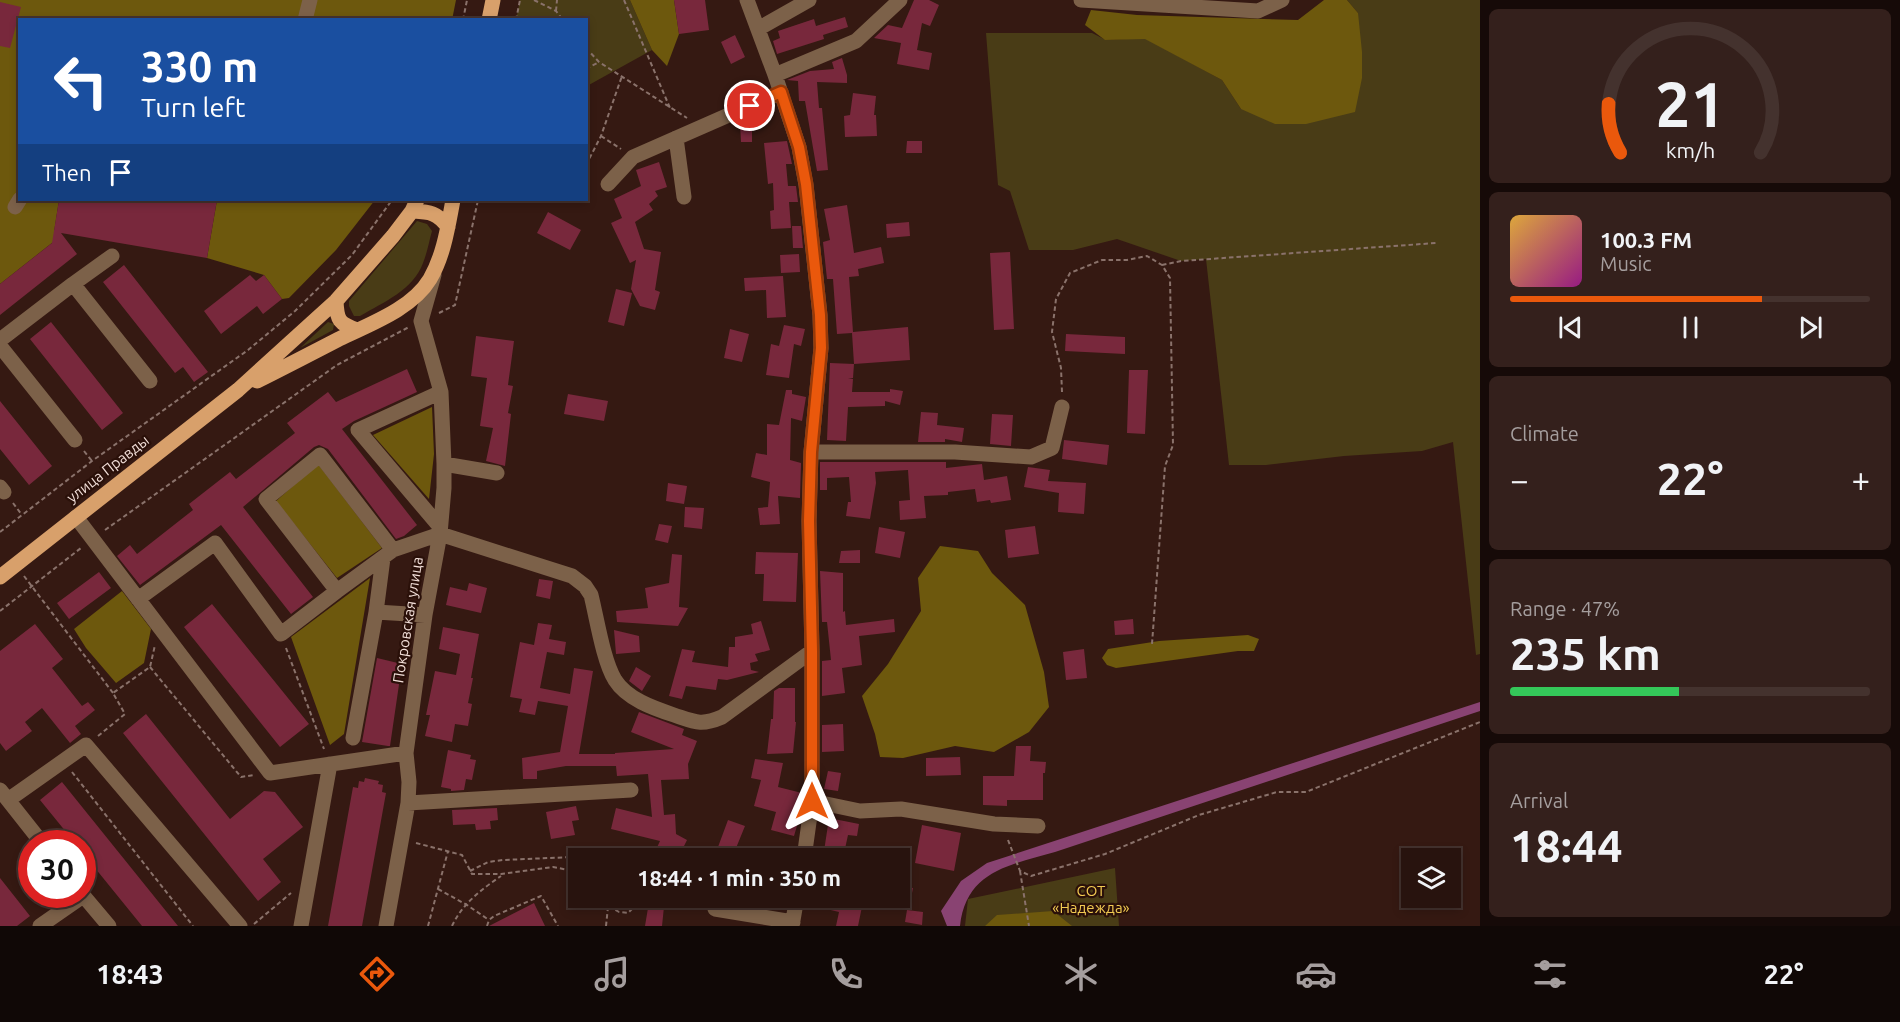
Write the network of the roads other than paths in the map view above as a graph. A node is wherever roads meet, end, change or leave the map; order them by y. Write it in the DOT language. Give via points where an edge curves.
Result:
graph roads {
  1 [pos="310,0"];
  2 [pos="493,0"];
  3 [pos="747,0"];
  4 [pos="809,0"];
  5 [pos="900,0"];
  6 [pos="1082,0"];
  7 [pos="1282,0"];
  8 [pos="306,18"];
  9 [pos="489,18"];
  10 [pos="758,29"];
  11 [pos="775,75"];
  12 [pos="781,92"];
  13 [pos="676,138"];
  14 [pos="608,184"];
  15 [pos="684,197"];
  16 [pos="453,201"];
  17 [pos="415,206"];
  18 [pos="448,226"];
  19 [pos="112,255"];
  20 [pos="437,263"];
  21 [pos="73,284"];
  22 [pos="336,301"];
  23 [pos="395,310"];
  24 [pos="421,321"];
  25 [pos="357,330"];
  26 [pos="0,340"];
  27 [pos="0,346"];
  28 [pos="150,381"];
  29 [pos="238,390"];
  30 [pos="441,392"];
  31 [pos="1062,407"];
  32 [pos="75,440"];
  33 [pos="811,452"];
  34 [pos="444,464"];
  35 [pos="497,473"];
  36 [pos="76,517"];
  37 [pos="440,531"];
  38 [pos="388,554"];
  39 [pos="0,577"];
  40 [pos="337,591"];
  41 [pos="138,599"];
  42 [pos="376,612"];
  43 [pos="425,615"];
  44 [pos="812,651"];
  45 [pos="353,738"];
  46 [pos="406,753"];
  47 [pos="330,764"];
  48 [pos="631,790"];
  49 [pos="4,795"];
  50 [pos="812,801"];
  51 [pos="408,802"];
  52 [pos="1038,826"];
  53 [pos="32,830"];
  54 [pos="805,848"];
  55 [pos="65,908"];
  56 [pos="94,908"];
  57 [pos="795,908"];
  58 [pos="715,909"];
  59 [pos="793,924"];
  60 [pos="40,926"];
  61 [pos="109,926"];
  62 [pos="240,926"];
  63 [pos="302,926"];
  64 [pos="386,926"];
  1 -- 8 [label="street"];
  2 -- 9 [label="main road"];
  3 -- 10 [label="street"];
  4 -- 10 [label="street"];
  5 -- 11 [label="street" via="856,41"];
  6 -- 7 [label="street" via="1258,11"];
  10 -- 11 [label="street"];
  11 -- 12 [label="street"];
  12 -- 13 [label="street"];
  12 -- 33 [label="street" via="806,184 820,315 821,348"];
  13 -- 14 [label="street" via="633,157"];
  13 -- 15 [label="street"];
  16 -- 18 [label="main road"];
  17 -- 18 [label="main road" via="441,217"];
  17 -- 22 [label="main road, улица Правды"];
  18 -- 20 [label="main road"];
  19 -- 21 [label="street"];
  20 -- 23 [label="main road, улица Правды" via="419,293"];
  20 -- 24 [label="street"];
  21 -- 26 [label="street"];
  21 -- 28 [label="street"];
  22 -- 25 [label="main road" via="343,325"];
  22 -- 29 [label="main road, улица Правды"];
  23 -- 24 [label="street" via="414,314"];
  23 -- 25 [label="main road, улица Правды"];
  24 -- 30 [label="street, Покровская улица"];
  25 -- 29 [label="main road, улица Правды"];
  27 -- 32 [label="street"];
  29 -- 36 [label="main road, улица Правды"];
  30 -- 34 [label="street, Покровская улица"];
  30 -- 37 [label="street" via="358,430"];
  31 -- 33 [label="street" via="1052,448 1031,457 955,452"];
  33 -- 44 [label="street"];
  34 -- 35 [label="street"];
  34 -- 37 [label="street, Покровская улица"];
  36 -- 39 [label="main road, улица Правды"];
  36 -- 41 [label="street"];
  37 -- 38 [label="street"];
  37 -- 43 [label="street, Покровская улица"];
  37 -- 44 [label="street" via="572,576 585,586 616,682 654,709 707,724"];
  38 -- 40 [label="street"];
  38 -- 40 [label="street" via="320,455 266,499"];
  38 -- 42 [label="street"];
  40 -- 41 [label="street" via="281,634 215,543"];
  41 -- 47 [label="street" via="270,773"];
  42 -- 43 [label="street"];
  42 -- 45 [label="street"];
  43 -- 46 [label="street, Покровская улица"];
  44 -- 50 [label="street"];
  46 -- 47 [label="street"];
  46 -- 51 [label="street, Покровская улица"];
  47 -- 63 [label="street"];
  48 -- 51 [label="street"];
  49 -- 53 [label="street"];
  49 -- 62 [label="street" via="86,745"];
  50 -- 52 [label="street" via="860,811 901,809 994,824"];
  50 -- 54 [label="street"];
  51 -- 64 [label="street, Покровская улица"];
  55 -- 60 [label="street"];
  56 -- 61 [label="street"];
  57 -- 59 [label="street"];
  58 -- 59 [label="street"];
}
